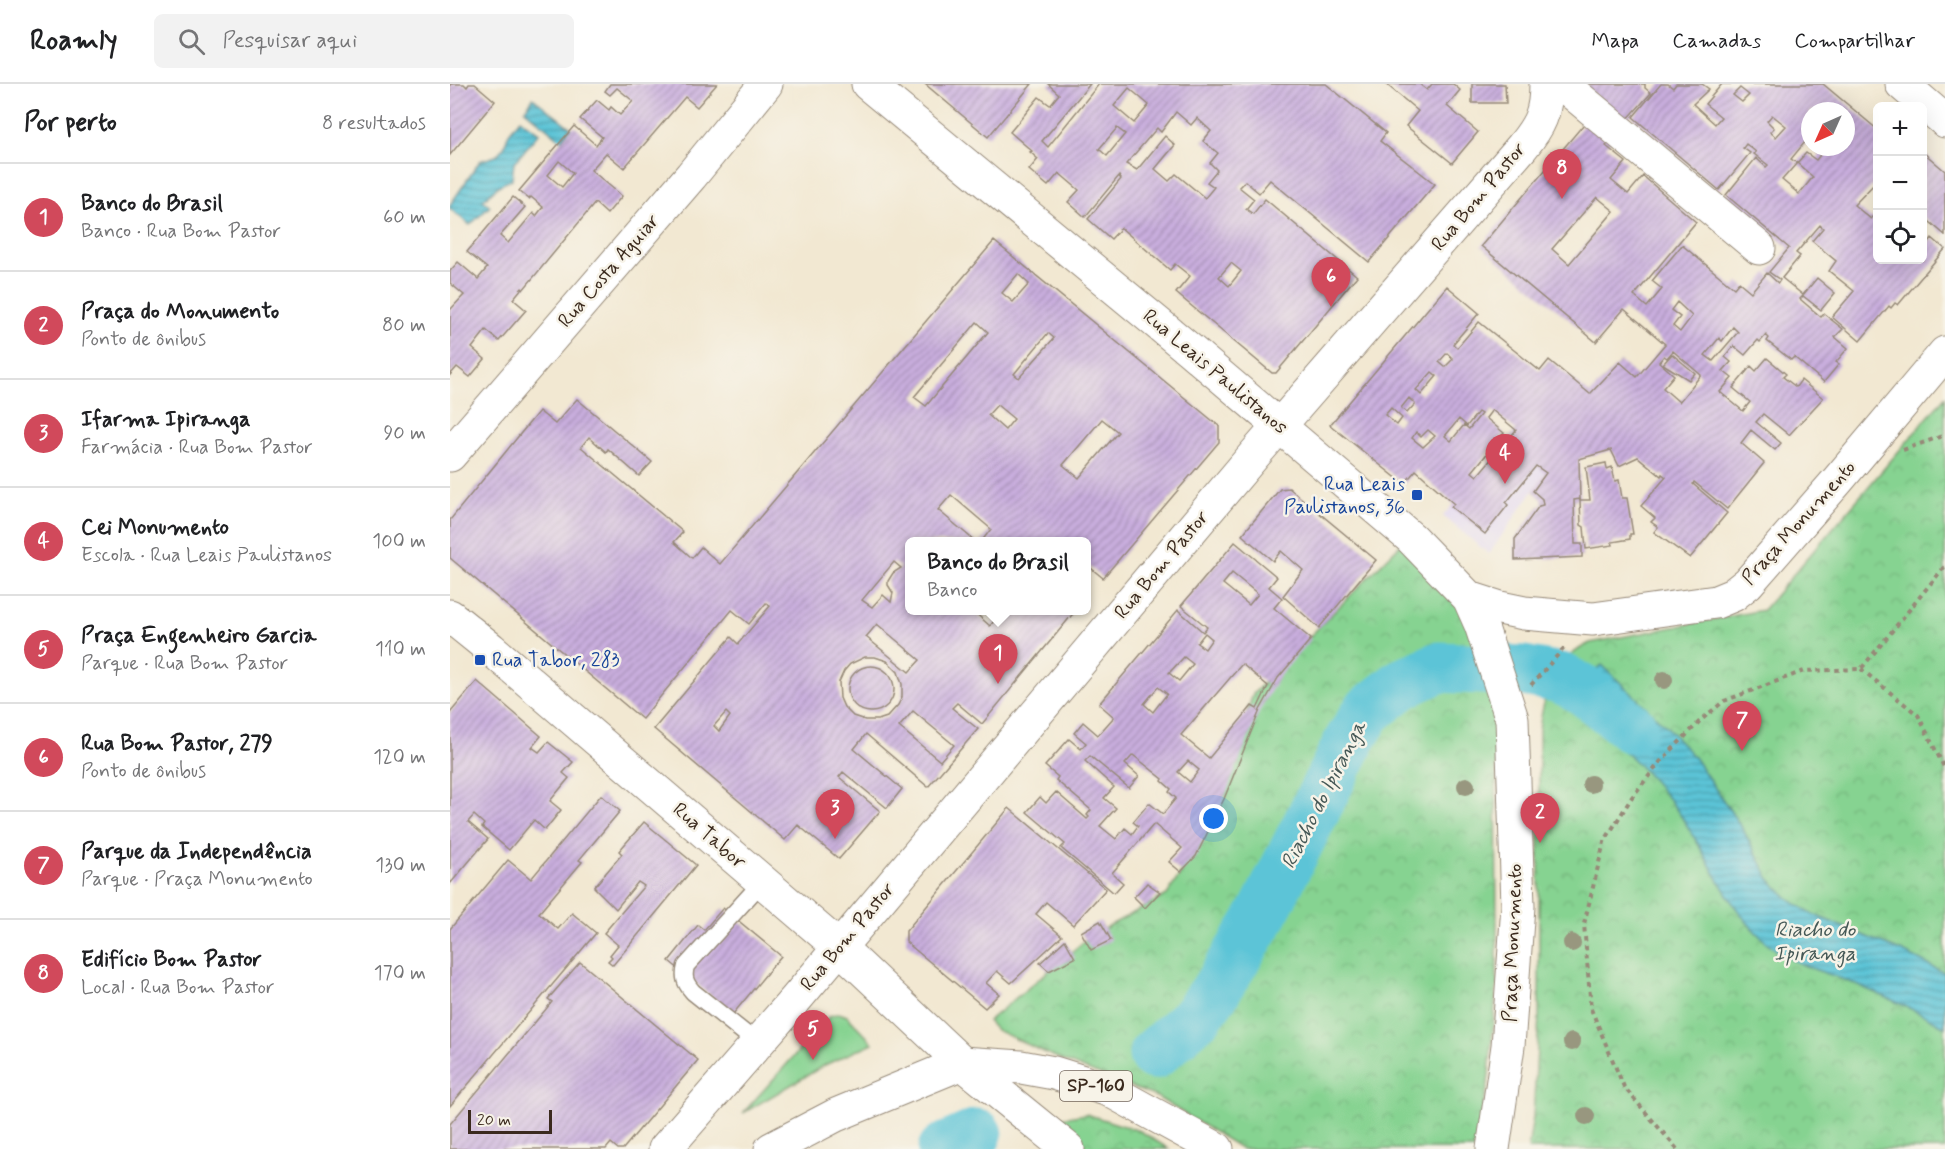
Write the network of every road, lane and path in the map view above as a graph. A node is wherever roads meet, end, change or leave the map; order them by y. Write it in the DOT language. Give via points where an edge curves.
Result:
graph roads {
  1 [pos="766,84"];
  2 [pos="868,84"];
  3 [pos="1546,84"];
  4 [pos="1562,84"];
  5 [pos="1902,84"];
  6 [pos="1945,121"];
  7 [pos="1759,248"];
  8 [pos="1945,353"];
  9 [pos="1280,426"];
  10 [pos="450,455"];
  11 [pos="1945,566"];
  12 [pos="1475,612"];
  13 [pos="450,616"];
  14 [pos="1550,662"];
  15 [pos="1861,669"];
  16 [pos="1519,693"];
  17 [pos="1945,768"];
  18 [pos="762,882"];
  19 [pos="839,947"];
  20 [pos="757,1043"];
  21 [pos="962,1063"];
  22 [pos="665,1149"];
  23 [pos="771,1149"];
  24 [pos="1068,1149"];
  25 [pos="1217,1149"];
  26 [pos="1493,1149"];
  27 [pos="1677,1149"];
  1 -- 10 [label="main road, Rua Costa Aguiar"];
  2 -- 9 [label="main road, Rua Leais Paulistanos"];
  3 -- 9 [label="main road, Rua Bom Pastor" via="1546,106 1537,129"];
  4 -- 7 [label="main road"];
  5 -- 6 [label="main road"];
  8 -- 12 [label="main road, Praça Monumento" via="1748,583 1733,595 1716,602 1593,619 1500,608"];
  9 -- 12 [label="main road, Rua Leais Paulistanos" via="1411,537"];
  9 -- 19 [label="main road, Rua Bom Pastor"];
  11 -- 15 [label="path"];
  12 -- 16 [label="main road, Rua Leais Paulistanos"];
  13 -- 18 [label="main road, Rua Tabor"];
  14 -- 16 [label="path"];
  15 -- 17 [label="path" via="1918,715"];
  15 -- 27 [label="path" via="1804,671 1724,701 1660,762 1604,842 1584,924 1591,1009 1624,1087"];
  16 -- 26 [label="main road, Praça Monumento" via="1512,719 1518,906 1508,1046"];
  18 -- 19 [label="main road, Rua Tabor"];
  18 -- 20 [label="lane" via="686,966 684,974 693,992"];
  19 -- 20 [label="main road, Rua Bom Pastor"];
  19 -- 21 [label="main road, Rua Tabor"];
  20 -- 22 [label="main road, Rua Bom Pastor"];
  21 -- 23 [label="main road, SP-160" via="836,1115"];
  21 -- 24 [label="main road, Rua Tabor"];
  21 -- 25 [label="main road, SP-160" via="1043,1071 1109,1090"];
}
